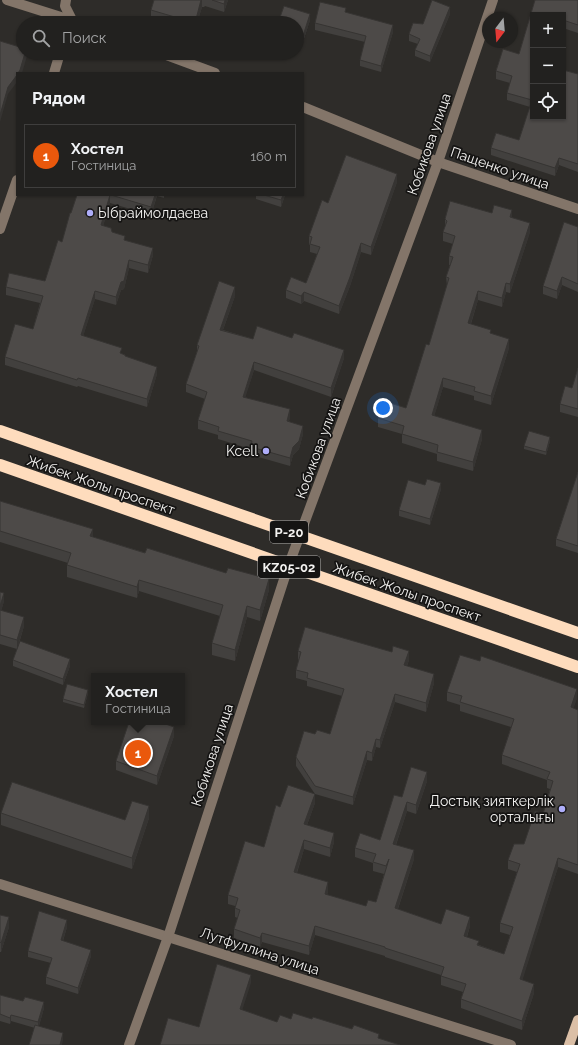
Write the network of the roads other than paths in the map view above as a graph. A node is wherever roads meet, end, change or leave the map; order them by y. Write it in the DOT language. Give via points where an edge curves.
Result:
graph roads {
  1 [pos="7,0"];
  2 [pos="66,0"];
  3 [pos="493,0"];
  4 [pos="56,16"];
  5 [pos="71,16"];
  6 [pos="58,60"];
  7 [pos="180,60"];
  8 [pos="54,72"];
  9 [pos="213,72"];
  10 [pos="304,108"];
  11 [pos="438,162"];
  12 [pos="16,183"];
  13 [pos="578,209"];
  14 [pos="0,229"];
  15 [pos="0,431"];
  16 [pos="0,465"];
  17 [pos="300,536"];
  18 [pos="288,567"];
  19 [pos="578,633"];
  20 [pos="578,668"];
  21 [pos="0,884"];
  22 [pos="168,937"];
  23 [pos="578,1020"];
  24 [pos="129,1045"];
  25 [pos="511,1045"];
  26 [pos="569,1045"];
  1 -- 4 [label="street"];
  2 -- 5 [label="street" via="65,6"];
  3 -- 11 [label="street, Кобикова улица"];
  6 -- 8 [label="street"];
  7 -- 9 [label="street"];
  10 -- 11 [label="street, Пащенко улица"];
  11 -- 13 [label="street, Пащенко улица"];
  11 -- 17 [label="street, Кобикова улица"];
  12 -- 14 [label="street"];
  15 -- 17 [label="highway, Жибек Жолы проспект / Р-20"];
  16 -- 18 [label="highway, Жибек Жолы проспект / KZ05-02"];
  17 -- 18 [label="street, Кобикова улица"];
  17 -- 19 [label="highway, Жибек Жолы проспект / Р-20"];
  18 -- 20 [label="highway, Жибек Жолы проспект / KZ05-02"];
  18 -- 22 [label="street, Кобикова улица"];
  21 -- 22 [label="street, Лутфуллина улица"];
  22 -- 24 [label="street, Кобикова улица"];
  22 -- 25 [label="street, Лутфуллина улица"];
  23 -- 26 [label="main road"];
}
